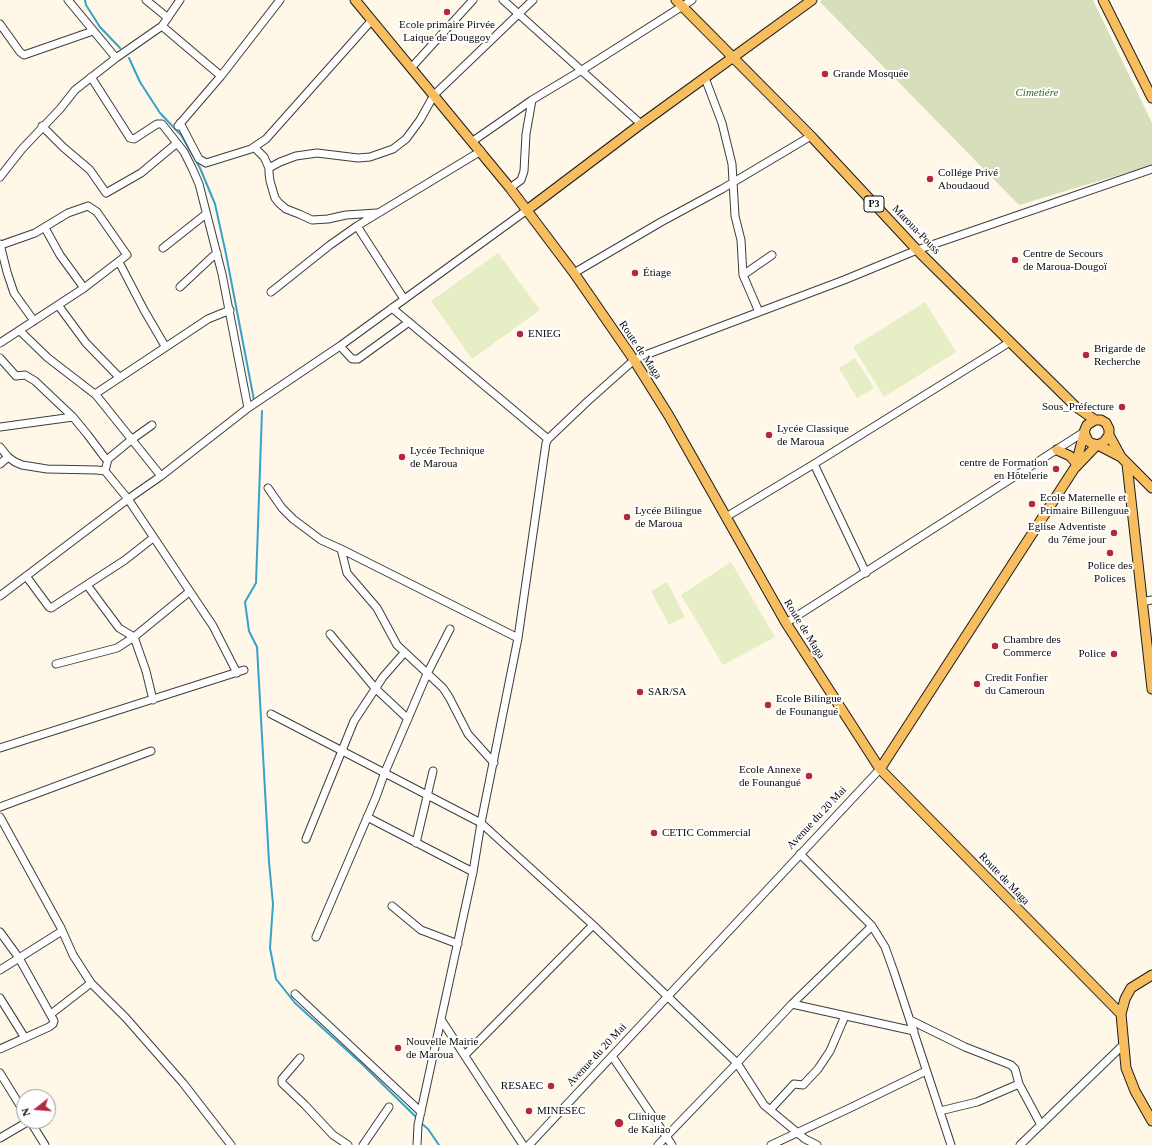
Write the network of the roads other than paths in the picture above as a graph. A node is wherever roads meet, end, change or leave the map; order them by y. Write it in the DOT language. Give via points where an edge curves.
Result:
graph roads {
  1 [pos="68,0"];
  2 [pos="146,0"];
  3 [pos="180,0"];
  4 [pos="280,0"];
  5 [pos="356,0"];
  6 [pos="473,0"];
  7 [pos="503,0"];
  8 [pos="533,0"];
  9 [pos="692,0"];
  10 [pos="812,0"];
  11 [pos="1103,0"];
  12 [pos="679,3"];
  13 [pos="518,14"];
  14 [pos="168,18"];
  15 [pos="372,20"];
  16 [pos="0,24"];
  17 [pos="162,26"];
  18 [pos="93,31"];
  19 [pos="733,56"];
  20 [pos="116,58"];
  21 [pos="411,68"];
  22 [pos="582,70"];
  23 [pos="221,76"];
  24 [pos="91,77"];
  25 [pos="705,78"];
  26 [pos="434,95"];
  27 [pos="1152,98"];
  28 [pos="532,100"];
  29 [pos="642,124"];
  30 [pos="42,126"];
  31 [pos="811,136"];
  32 [pos="473,141"];
  33 [pos="177,144"];
  34 [pos="254,147"];
  35 [pos="481,151"];
  36 [pos="269,168"];
  37 [pos="1152,168"];
  38 [pos="0,177"];
  39 [pos="733,182"];
  40 [pos="510,188"];
  41 [pos="527,210"];
  42 [pos="378,213"];
  43 [pos="206,214"];
  44 [pos="357,226"];
  45 [pos="45,228"];
  46 [pos="0,245"];
  47 [pos="163,248"];
  48 [pos="917,250"];
  49 [pos="217,253"];
  50 [pos="772,255"];
  51 [pos="119,262"];
  52 [pos="574,273"];
  53 [pos="743,274"];
  54 [pos="180,287"];
  55 [pos="84,288"];
  56 [pos="271,292"];
  57 [pos="404,299"];
  58 [pos="58,305"];
  59 [pos="392,308"];
  60 [pos="230,310"];
  61 [pos="759,312"];
  62 [pos="34,321"];
  63 [pos="409,322"];
  64 [pos="20,330"];
  65 [pos="1010,342"];
  66 [pos="0,343"];
  67 [pos="165,346"];
  68 [pos="340,346"];
  69 [pos="0,358"];
  70 [pos="634,360"];
  71 [pos="119,377"];
  72 [pos="95,394"];
  73 [pos="1075,406"];
  74 [pos="248,408"];
  75 [pos="73,417"];
  76 [pos="1095,420"];
  77 [pos="152,425"];
  78 [pos="0,427"];
  79 [pos="1084,431"];
  80 [pos="1109,435"];
  81 [pos="548,439"];
  82 [pos="131,440"];
  83 [pos="1098,445"];
  84 [pos="0,447"];
  85 [pos="1057,450"];
  86 [pos="8,458"];
  87 [pos="108,459"];
  88 [pos="1124,460"];
  89 [pos="0,464"];
  90 [pos="814,464"];
  91 [pos="1075,466"];
  92 [pos="105,471"];
  93 [pos="161,476"];
  94 [pos="268,488"];
  95 [pos="1152,488"];
  96 [pos="128,499"];
  97 [pos="726,518"];
  98 [pos="153,538"];
  99 [pos="341,549"];
  100 [pos="866,573"];
  101 [pos="26,576"];
  102 [pos="87,585"];
  103 [pos="189,592"];
  104 [pos="0,596"];
  105 [pos="1152,600"];
  106 [pos="1142,602"];
  107 [pos="786,623"];
  108 [pos="450,629"];
  109 [pos="330,634"];
  110 [pos="134,637"];
  111 [pos="518,638"];
  112 [pos="404,653"];
  113 [pos="56,664"];
  114 [pos="427,674"];
  115 [pos="376,688"];
  116 [pos="1152,689"];
  117 [pos="153,700"];
  118 [pos="270,714"];
  119 [pos="408,719"];
  120 [pos="0,748"];
  121 [pos="342,750"];
  122 [pos="151,751"];
  123 [pos="494,763"];
  124 [pos="880,768"];
  125 [pos="433,771"];
  126 [pos="385,772"];
  127 [pos="428,795"];
  128 [pos="0,807"];
  129 [pos="0,817"];
  130 [pos="367,817"];
  131 [pos="481,823"];
  132 [pos="306,839"];
  133 [pos="416,843"];
  134 [pos="800,854"];
  135 [pos="473,872"];
  136 [pos="392,906"];
  137 [pos="593,925"];
  138 [pos="872,926"];
  139 [pos="62,931"];
  140 [pos="0,932"];
  141 [pos="316,937"];
  142 [pos="458,944"];
  143 [pos="19,958"];
  144 [pos="0,970"];
  145 [pos="1152,975"];
  146 [pos="92,983"];
  147 [pos="295,994"];
  148 [pos="668,997"];
  149 [pos="0,998"];
  150 [pos="792,1004"];
  151 [pos="51,1014"];
  152 [pos="1121,1014"];
  153 [pos="844,1016"];
  154 [pos="910,1020"];
  155 [pos="442,1021"];
  156 [pos="914,1031"];
  157 [pos="25,1038"];
  158 [pos="1123,1045"];
  159 [pos="0,1049"];
  160 [pos="465,1055"];
  161 [pos="612,1056"];
  162 [pos="300,1058"];
  163 [pos="737,1064"];
  164 [pos="926,1071"];
  165 [pos="0,1073"];
  166 [pos="1019,1084"];
  167 [pos="16,1099"];
  168 [pos="389,1107"];
  169 [pos="770,1110"];
  170 [pos="940,1111"];
  171 [pos="421,1114"];
  172 [pos="1152,1121"];
  173 [pos="1041,1125"];
  174 [pos="16,1129"];
  175 [pos="35,1129"];
  176 [pos="798,1133"];
  177 [pos="666,1136"];
  178 [pos="0,1138"];
  179 [pos="45,1145"];
  180 [pos="231,1145"];
  181 [pos="348,1145"];
  182 [pos="363,1145"];
  183 [pos="417,1145"];
  184 [pos="523,1145"];
  185 [pos="529,1145"];
  186 [pos="658,1145"];
  187 [pos="672,1145"];
  188 [pos="771,1145"];
  189 [pos="817,1145"];
  190 [pos="951,1145"];
  191 [pos="1020,1145"];
  1 -- 18 [label="street"];
  2 -- 14 [label="street"];
  3 -- 14 [label="street"];
  4 -- 23 [label="street"];
  5 -- 15 [label="main road, Route de Maga"];
  6 -- 21 [label="street"];
  7 -- 13 [label="street"];
  8 -- 13 [label="street"];
  9 -- 12 [label="street"];
  10 -- 19 [label="main road"];
  11 -- 27 [label="main road"];
  12 -- 19 [label="main road, Maroua-Pouss / P3"];
  12 -- 22 [label="street"];
  13 -- 22 [label="street"];
  13 -- 26 [label="street"];
  14 -- 17 [label="street"];
  15 -- 21 [label="main road, Route de Maga"];
  15 -- 34 [label="street" via="266,139"];
  16 -- 18 [label="street" via="24,55"];
  17 -- 20 [label="street"];
  17 -- 23 [label="street"];
  18 -- 20 [label="street"];
  19 -- 25 [label="main road"];
  19 -- 31 [label="main road, Maroua-Pouss / P3"];
  20 -- 24 [label="street"];
  21 -- 26 [label="main road, Route de Maga"];
  22 -- 28 [label="street"];
  22 -- 29 [label="street"];
  23 -- 34 [label="street" via="179,124 199,158 206,163"];
  24 -- 30 [label="street" via="75,90"];
  24 -- 33 [label="street" via="130,138 134,139 159,123"];
  25 -- 29 [label="main road"];
  25 -- 39 [label="street" via="723,127 732,164"];
  26 -- 32 [label="main road, Route de Maga"];
  26 -- 36 [label="street" via="406,139 393,149 370,157 358,158 317,153 296,156"];
  28 -- 32 [label="street"];
  28 -- 40 [label="street" via="526,134 524,171 521,180"];
  29 -- 41 [label="main road"];
  30 -- 33 [label="street" via="90,170 106,194 144,171"];
  30 -- 38 [label="street"];
  31 -- 39 [label="street"];
  31 -- 48 [label="main road, Maroua-Pouss / P3"];
  32 -- 35 [label="main road, Route de Maga"];
  33 -- 43 [label="street" via="184,152 199,184"];
  34 -- 36 [label="street" via="264,157"];
  35 -- 40 [label="main road, Route de Maga"];
  35 -- 42 [label="street"];
  36 -- 42 [label="street" via="270,181 280,204 312,220 346,214"];
  37 -- 48 [label="street"];
  39 -- 52 [label="street"];
  39 -- 53 [label="street"];
  40 -- 41 [label="main road, Route de Maga"];
  41 -- 52 [label="main road, Route de Maga"];
  41 -- 57 [label="street"];
  42 -- 44 [label="street"];
  43 -- 47 [label="street"];
  43 -- 49 [label="street"];
  44 -- 56 [label="street"];
  44 -- 57 [label="street"];
  45 -- 46 [label="street"];
  45 -- 51 [label="street" via="81,207 90,206 127,255"];
  45 -- 55 [label="street" via="60,255"];
  46 -- 62 [label="street" via="14,293"];
  48 -- 61 [label="street"];
  48 -- 65 [label="main road, Maroua-Pouss / P3"];
  49 -- 54 [label="street"];
  49 -- 60 [label="street"];
  50 -- 53 [label="street"];
  51 -- 55 [label="street"];
  51 -- 67 [label="street"];
  52 -- 70 [label="main road, Route de Maga"];
  53 -- 61 [label="street"];
  55 -- 58 [label="street"];
  57 -- 59 [label="street"];
  58 -- 62 [label="street"];
  58 -- 71 [label="street" via="86,343"];
  59 -- 63 [label="street"];
  59 -- 68 [label="street"];
  60 -- 67 [label="street" via="208,319"];
  60 -- 74 [label="street"];
  61 -- 70 [label="street"];
  62 -- 64 [label="street"];
  63 -- 68 [label="street" via="358,359 352,359"];
  63 -- 81 [label="street"];
  64 -- 66 [label="street"];
  64 -- 72 [label="street" via="48,358"];
  65 -- 73 [label="main road, Maroua-Pouss / P3"];
  65 -- 90 [label="street"];
  67 -- 71 [label="street"];
  68 -- 74 [label="street"];
  69 -- 75 [label="street" via="16,376 25,375 35,381"];
  70 -- 81 [label="street"];
  70 -- 97 [label="main road, Route de Maga" via="669,416"];
  71 -- 72 [label="street"];
  72 -- 82 [label="street"];
  73 -- 76 [label="main road"];
  73 -- 79 [label="main road"];
  74 -- 93 [label="street"];
  75 -- 78 [label="street"];
  75 -- 87 [label="street"];
  76 -- 79 [label="main road" via="1089,422"];
  76 -- 80 [label="main road" via="1106,423"];
  77 -- 82 [label="street"];
  79 -- 83 [label="main road" via="1088,441"];
  79 -- 85 [label="street"];
  79 -- 91 [label="main road"];
  80 -- 83 [label="main road"];
  80 -- 88 [label="main road"];
  81 -- 111 [label="street"];
  82 -- 87 [label="street"];
  82 -- 93 [label="street"];
  83 -- 88 [label="main road"];
  83 -- 91 [label="main road"];
  84 -- 86 [label="street"];
  85 -- 91 [label="main road" via="1070,456"];
  85 -- 100 [label="street"];
  86 -- 89 [label="street"];
  86 -- 92 [label="street" via="22,465 47,469"];
  87 -- 92 [label="street"];
  88 -- 95 [label="main road"];
  88 -- 106 [label="main road"];
  90 -- 97 [label="street"];
  90 -- 100 [label="street"];
  91 -- 124 [label="main road, Avenue du 20 Mai"];
  92 -- 96 [label="street"];
  93 -- 96 [label="street"];
  94 -- 99 [label="street" via="293,519 321,540"];
  96 -- 98 [label="street"];
  96 -- 101 [label="street"];
  97 -- 107 [label="main road, Route de Maga"];
  98 -- 102 [label="street"];
  98 -- 103 [label="street"];
  99 -- 111 [label="street"];
  99 -- 112 [label="street" via="347,573 381,615 392,638"];
  100 -- 107 [label="street"];
  101 -- 102 [label="street" via="50,608"];
  101 -- 104 [label="street"];
  102 -- 110 [label="street" via="119,628"];
  103 -- 110 [label="street"];
  103 -- 117 [label="street" via="241,672"];
  105 -- 106 [label="street"];
  106 -- 116 [label="main road"];
  107 -- 124 [label="main road, Route de Maga"];
  108 -- 114 [label="street"];
  109 -- 115 [label="street"];
  110 -- 113 [label="street" via="117,648"];
  110 -- 117 [label="street"];
  111 -- 123 [label="street"];
  112 -- 114 [label="street"];
  112 -- 115 [label="street"];
  114 -- 119 [label="street"];
  114 -- 123 [label="street" via="446,692 468,734"];
  115 -- 119 [label="street"];
  115 -- 121 [label="street" via="354,722"];
  117 -- 120 [label="street"];
  118 -- 121 [label="street"];
  119 -- 126 [label="street"];
  121 -- 126 [label="street"];
  121 -- 132 [label="street"];
  122 -- 128 [label="street"];
  123 -- 131 [label="street"];
  124 -- 134 [label="street, Avenue du 20 Mai"];
  124 -- 152 [label="main road, Route de Maga"];
  125 -- 127 [label="street"];
  126 -- 127 [label="street"];
  126 -- 130 [label="street"];
  127 -- 131 [label="street"];
  127 -- 133 [label="street"];
  129 -- 139 [label="street"];
  130 -- 133 [label="street"];
  130 -- 141 [label="street"];
  131 -- 135 [label="street"];
  131 -- 137 [label="street"];
  133 -- 135 [label="street"];
  134 -- 138 [label="street"];
  134 -- 148 [label="street, Avenue du 20 Mai"];
  135 -- 142 [label="street"];
  136 -- 142 [label="street" via="422,930"];
  137 -- 148 [label="street"];
  137 -- 160 [label="street"];
  138 -- 150 [label="street"];
  138 -- 154 [label="street" via="885,947"];
  139 -- 143 [label="street"];
  139 -- 146 [label="street" via="73,955"];
  140 -- 143 [label="street"];
  142 -- 155 [label="street"];
  143 -- 144 [label="street"];
  143 -- 151 [label="street"];
  145 -- 152 [label="main road" via="1132,988 1125,999"];
  146 -- 151 [label="street"];
  146 -- 180 [label="street" via="183,1083"];
  147 -- 171 [label="street"];
  148 -- 161 [label="street, Avenue du 20 Mai"];
  148 -- 163 [label="street"];
  149 -- 157 [label="street"];
  150 -- 153 [label="street"];
  150 -- 163 [label="street"];
  151 -- 157 [label="street" via="53,1024"];
  152 -- 158 [label="main road"];
  153 -- 156 [label="street"];
  153 -- 169 [label="street" via="830,1051 818,1069 802,1085 794,1084"];
  154 -- 156 [label="street"];
  154 -- 166 [label="street" via="965,1047 1011,1065 1015,1069"];
  155 -- 160 [label="street"];
  155 -- 171 [label="street"];
  156 -- 164 [label="street"];
  157 -- 159 [label="street"];
  158 -- 172 [label="main road" via="1129,1079"];
  158 -- 173 [label="street"];
  160 -- 184 [label="street"];
  161 -- 177 [label="street"];
  161 -- 185 [label="street, Avenue du 20 Mai"];
  162 -- 181 [label="street" via="282,1079 282,1083 333,1135"];
  163 -- 169 [label="street" via="762,1103"];
  163 -- 177 [label="street"];
  164 -- 170 [label="street"];
  164 -- 176 [label="street"];
  165 -- 167 [label="street"];
  166 -- 170 [label="street" via="977,1102"];
  166 -- 173 [label="street"];
  168 -- 182 [label="street"];
  169 -- 176 [label="street"];
  170 -- 190 [label="street"];
  171 -- 183 [label="street"];
  173 -- 191 [label="street"];
  174 -- 178 [label="street"];
  175 -- 179 [label="street"];
  176 -- 188 [label="street"];
  176 -- 189 [label="street"];
  177 -- 186 [label="street"];
  177 -- 187 [label="street"];
}
